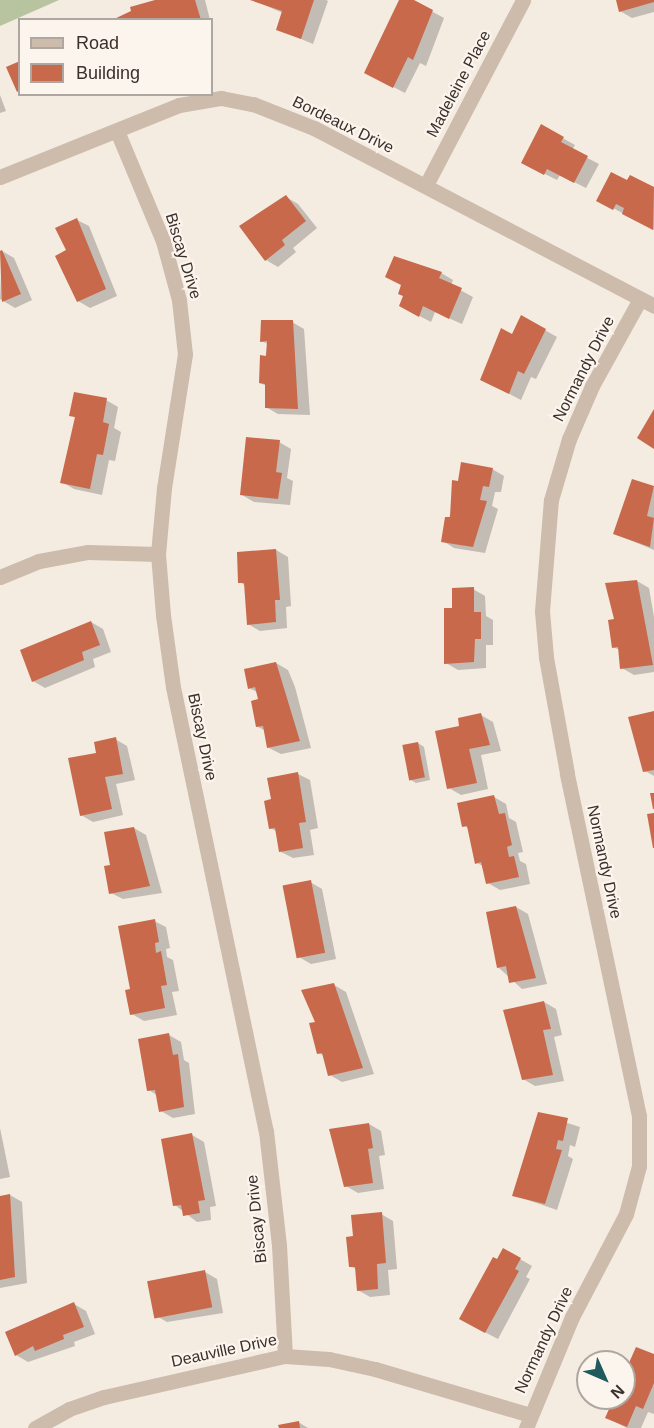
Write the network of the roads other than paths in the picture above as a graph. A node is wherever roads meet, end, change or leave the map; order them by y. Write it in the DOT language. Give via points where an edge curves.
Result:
graph roads {
  1 [pos="523,0"];
  2 [pos="117,131"];
  3 [pos="0,177"];
  4 [pos="426,185"];
  5 [pos="647,302"];
  6 [pos="158,554"];
  7 [pos="0,577"];
  8 [pos="285,1356"];
  9 [pos="528,1421"];
  10 [pos="34,1428"];
  1 -- 4 [label="street, Madeleine Place"];
  2 -- 3 [label="street, Bordeaux Drive"];
  2 -- 4 [label="street, Bordeaux Drive" via="178,105 221,98 253,104 314,128"];
  2 -- 6 [label="street, Biscay Drive" via="163,242 179,300 185,354"];
  4 -- 5 [label="street, Bordeaux Drive"];
  5 -- 9 [label="street, Normandy Drive" via="592,386 569,439 551,500 542,611 565,762 639,1116 639,1167 626,1214 572,1317"];
  6 -- 7 [label="street" via="88,552 39,561"];
  6 -- 8 [label="street, Biscay Drive" via="173,687 266,1131 279,1245"];
  8 -- 9 [label="street, Deauville Drive" via="329,1359 375,1369"];
  8 -- 10 [label="street, Deauville Drive" via="104,1397 69,1409"];
}
